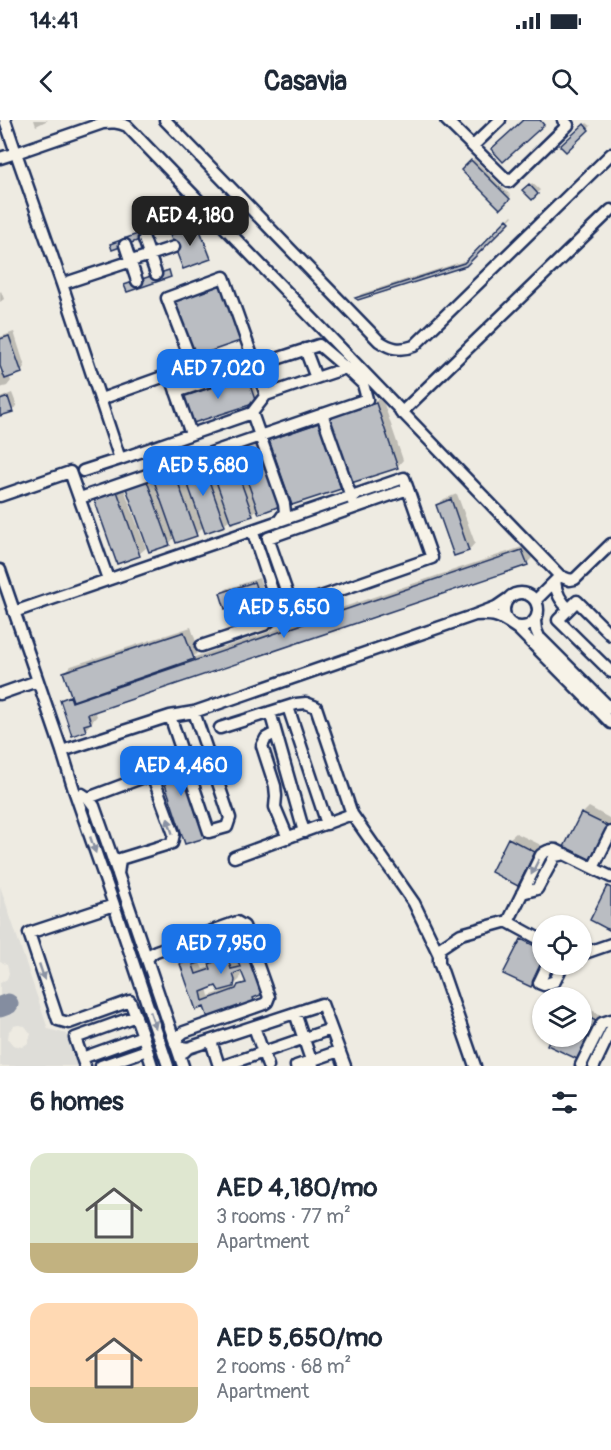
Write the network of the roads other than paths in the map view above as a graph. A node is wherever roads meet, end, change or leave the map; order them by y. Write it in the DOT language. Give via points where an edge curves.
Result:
graph roads {
  1 [pos="4,120"];
  2 [pos="165,120"];
  3 [pos="446,120"];
  4 [pos="500,120"];
  5 [pos="563,120"];
  6 [pos="473,146"];
  7 [pos="16,153"];
  8 [pos="611,154"];
  9 [pos="0,158"];
  10 [pos="611,210"];
  11 [pos="146,246"];
  12 [pos="174,247"];
  13 [pos="128,253"];
  14 [pos="62,284"];
  15 [pos="305,350"];
  16 [pos="193,366"];
  17 [pos="256,366"];
  18 [pos="346,368"];
  19 [pos="170,374"];
  20 [pos="316,378"];
  21 [pos="200,384"];
  22 [pos="176,392"];
  23 [pos="266,394"];
  24 [pos="100,399"];
  25 [pos="252,413"];
  26 [pos="401,413"];
  27 [pos="322,414"];
  28 [pos="191,434"];
  29 [pos="260,436"];
  30 [pos="120,459"];
  31 [pos="72,476"];
  32 [pos="408,489"];
  33 [pos="0,496"];
  34 [pos="351,496"];
  35 [pos="80,498"];
  36 [pos="355,508"];
  37 [pos="278,521"];
  38 [pos="252,530"];
  39 [pos="283,533"];
  40 [pos="611,544"];
  41 [pos="0,570"];
  42 [pos="108,579"];
  43 [pos="558,579"];
  44 [pos="512,596"];
  45 [pos="538,597"];
  46 [pos="567,611"];
  47 [pos="14,612"];
  48 [pos="475,615"];
  49 [pos="535,621"];
  50 [pos="511,624"];
  51 [pos="611,635"];
  52 [pos="201,646"];
  53 [pos="611,672"];
  54 [pos="37,681"];
  55 [pos="0,694"];
  56 [pos="288,707"];
  57 [pos="611,709"];
  58 [pos="194,712"];
  59 [pos="270,712"];
  60 [pos="170,716"];
  61 [pos="611,723"];
  62 [pos="220,728"];
  63 [pos="275,734"];
  64 [pos="62,750"];
  65 [pos="74,790"];
  66 [pos="88,798"];
  67 [pos="352,814"];
  68 [pos="327,824"];
  69 [pos="304,832"];
  70 [pos="611,832"];
  71 [pos="288,838"];
  72 [pos="234,857"];
  73 [pos="611,867"];
  74 [pos="593,868"];
  75 [pos="611,872"];
  76 [pos="118,874"];
  77 [pos="611,877"];
  78 [pos="114,905"];
  79 [pos="508,922"];
  80 [pos="532,935"];
  81 [pos="611,944"];
  82 [pos="143,949"];
  83 [pos="156,951"];
  84 [pos="592,951"];
  85 [pos="439,955"];
  86 [pos="147,960"];
  87 [pos="542,975"];
  88 [pos="558,975"];
  89 [pos="145,996"];
  90 [pos="130,1001"];
  91 [pos="295,1013"];
  92 [pos="136,1016"];
  93 [pos="611,1020"];
  94 [pos="254,1027"];
  95 [pos="170,1029"];
  96 [pos="332,1029"];
  97 [pos="611,1030"];
  98 [pos="184,1032"];
  99 [pos="143,1036"];
  100 [pos="304,1039"];
  101 [pos="211,1041"];
  102 [pos="175,1043"];
  103 [pos="188,1048"];
  104 [pos="147,1050"];
  105 [pos="339,1051"];
  106 [pos="263,1053"];
  107 [pos="83,1062"];
  108 [pos="181,1062"];
  109 [pos="312,1063"];
  110 [pos="581,1065"];
  111 [pos="594,1065"];
  112 [pos="101,1066"];
  113 [pos="153,1066"];
  114 [pos="168,1066"];
  115 [pos="221,1066"];
  116 [pos="268,1066"];
  117 [pos="296,1066"];
  118 [pos="345,1066"];
  119 [pos="475,1066"];
  1 -- 7 [label="lane"];
  2 -- 8 [label="lane" via="379,341 397,350 414,346"];
  3 -- 6 [label="lane"];
  4 -- 6 [label="lane"];
  5 -- 6 [label="lane" via="568,125 509,182"];
  7 -- 9 [label="lane"];
  7 -- 14 [label="lane"];
  7 -- 26 [label="lane" via="103,123 127,126"];
  10 -- 26 [label="lane"];
  11 -- 12 [label="lane"];
  11 -- 13 [label="lane"];
  11 -- 13 [label="lane" via="155,272 136,278"];
  13 -- 14 [label="lane"];
  14 -- 24 [label="lane"];
  15 -- 17 [label="lane"];
  15 -- 18 [label="lane" via="319,345"];
  15 -- 20 [label="lane"];
  16 -- 17 [label="lane" via="167,298 224,277"];
  16 -- 19 [label="lane"];
  16 -- 21 [label="lane"];
  17 -- 21 [label="lane"];
  17 -- 23 [label="lane"];
  18 -- 20 [label="lane"];
  18 -- 27 [label="lane" via="363,384 367,399"];
  19 -- 22 [label="lane"];
  19 -- 24 [label="lane"];
  20 -- 23 [label="lane"];
  21 -- 22 [label="lane"];
  22 -- 28 [label="lane"];
  23 -- 25 [label="lane"];
  24 -- 30 [label="lane"];
  25 -- 28 [label="lane"];
  25 -- 29 [label="lane"];
  26 -- 43 [label="lane"];
  27 -- 29 [label="lane"];
  27 -- 34 [label="lane"];
  28 -- 30 [label="lane"];
  29 -- 35 [label="lane"];
  29 -- 37 [label="lane" via="284,504 285,512"];
  30 -- 31 [label="lane"];
  31 -- 33 [label="lane"];
  31 -- 35 [label="lane"];
  32 -- 34 [label="lane" via="404,478"];
  32 -- 36 [label="lane"];
  32 -- 39 [label="lane" via="432,558 292,607 268,538"];
  34 -- 36 [label="lane"];
  34 -- 37 [label="lane"];
  35 -- 42 [label="lane"];
  36 -- 39 [label="lane"];
  37 -- 38 [label="lane"];
  37 -- 39 [label="lane"];
  38 -- 42 [label="lane"];
  38 -- 52 [label="lane" via="275,599 274,617 264,625"];
  40 -- 43 [label="lane" via="575,579"];
  41 -- 47 [label="lane"];
  42 -- 47 [label="lane"];
  43 -- 45 [label="lane"];
  43 -- 46 [label="lane" via="558,594"];
  44 -- 45 [label="lane" via="524,593"];
  44 -- 48 [label="lane"];
  44 -- 50 [label="lane" via="504,606"];
  45 -- 46 [label="lane" via="553,600"];
  45 -- 49 [label="lane"];
  46 -- 51 [label="lane" via="577,601"];
  46 -- 53 [label="lane" via="558,620"];
  47 -- 54 [label="lane"];
  48 -- 50 [label="lane" via="490,614"];
  48 -- 58 [label="lane"];
  49 -- 50 [label="lane" via="521,628"];
  49 -- 57 [label="lane" via="539,637"];
  50 -- 61 [label="lane"];
  54 -- 55 [label="lane"];
  54 -- 64 [label="lane"];
  56 -- 59 [label="lane"];
  56 -- 67 [label="lane" via="306,703 315,708"];
  56 -- 68 [label="lane"];
  58 -- 60 [label="lane"];
  58 -- 60 [label="lane" via="230,818 227,827 209,832"];
  59 -- 62 [label="lane"];
  59 -- 63 [label="lane"];
  60 -- 64 [label="lane"];
  63 -- 69 [label="lane"];
  63 -- 71 [label="lane" via="266,738 262,746 275,786 275,807"];
  64 -- 65 [label="lane"];
  65 -- 66 [label="lane"];
  65 -- 78 [label="lane, one-way"];
  66 -- 76 [label="lane"];
  76 -- 66 [label="lane, one-way" via="120,859 172,843 174,834 154,780 144,777"];
  67 -- 68 [label="lane"];
  67 -- 85 [label="lane" via="414,903"];
  68 -- 69 [label="lane"];
  69 -- 71 [label="lane"];
  70 -- 74 [label="lane"];
  71 -- 72 [label="lane"];
  73 -- 75 [label="lane"];
  74 -- 77 [label="lane"];
  74 -- 79 [label="lane, one-way" via="556,850 541,855"];
  76 -- 82 [label="lane"];
  78 -- 89 [label="lane"];
  78 -- 90 [label="lane, one-way" via="28,933 58,1020 69,1023"];
  79 -- 80 [label="lane"];
  79 -- 85 [label="lane" via="461,934 444,944"];
  81 -- 84 [label="lane"];
  82 -- 83 [label="lane"];
  82 -- 86 [label="lane"];
  83 -- 86 [label="lane"];
  83 -- 98 [label="lane" via="237,922 244,926 269,997 264,1004"];
  85 -- 119 [label="lane"];
  86 -- 95 [label="lane"];
  87 -- 88 [label="lane" via="539,982 544,985 555,981"];
  89 -- 90 [label="lane"];
  89 -- 114 [label="lane, one-way"];
  90 -- 92 [label="lane"];
  91 -- 94 [label="lane"];
  91 -- 96 [label="lane" via="322,1004"];
  91 -- 100 [label="lane"];
  92 -- 99 [label="lane"];
  92 -- 107 [label="lane" via="75,1038"];
  93 -- 110 [label="lane" via="602,1023"];
  94 -- 101 [label="lane"];
  94 -- 106 [label="lane"];
  95 -- 98 [label="lane"];
  95 -- 102 [label="lane"];
  96 -- 100 [label="lane"];
  96 -- 105 [label="lane"];
  97 -- 111 [label="lane"];
  98 -- 102 [label="lane"];
  99 -- 104 [label="lane"];
  99 -- 107 [label="lane"];
  100 -- 106 [label="lane"];
  100 -- 109 [label="lane"];
  101 -- 103 [label="lane"];
  101 -- 115 [label="lane"];
  102 -- 103 [label="lane"];
  102 -- 108 [label="lane"];
  103 -- 108 [label="lane"];
  104 -- 112 [label="lane"];
  104 -- 113 [label="lane"];
  105 -- 109 [label="lane"];
  105 -- 118 [label="lane"];
  106 -- 115 [label="lane"];
  106 -- 116 [label="lane"];
  109 -- 117 [label="lane"];
  110 -- 111 [label="lane"];
}
